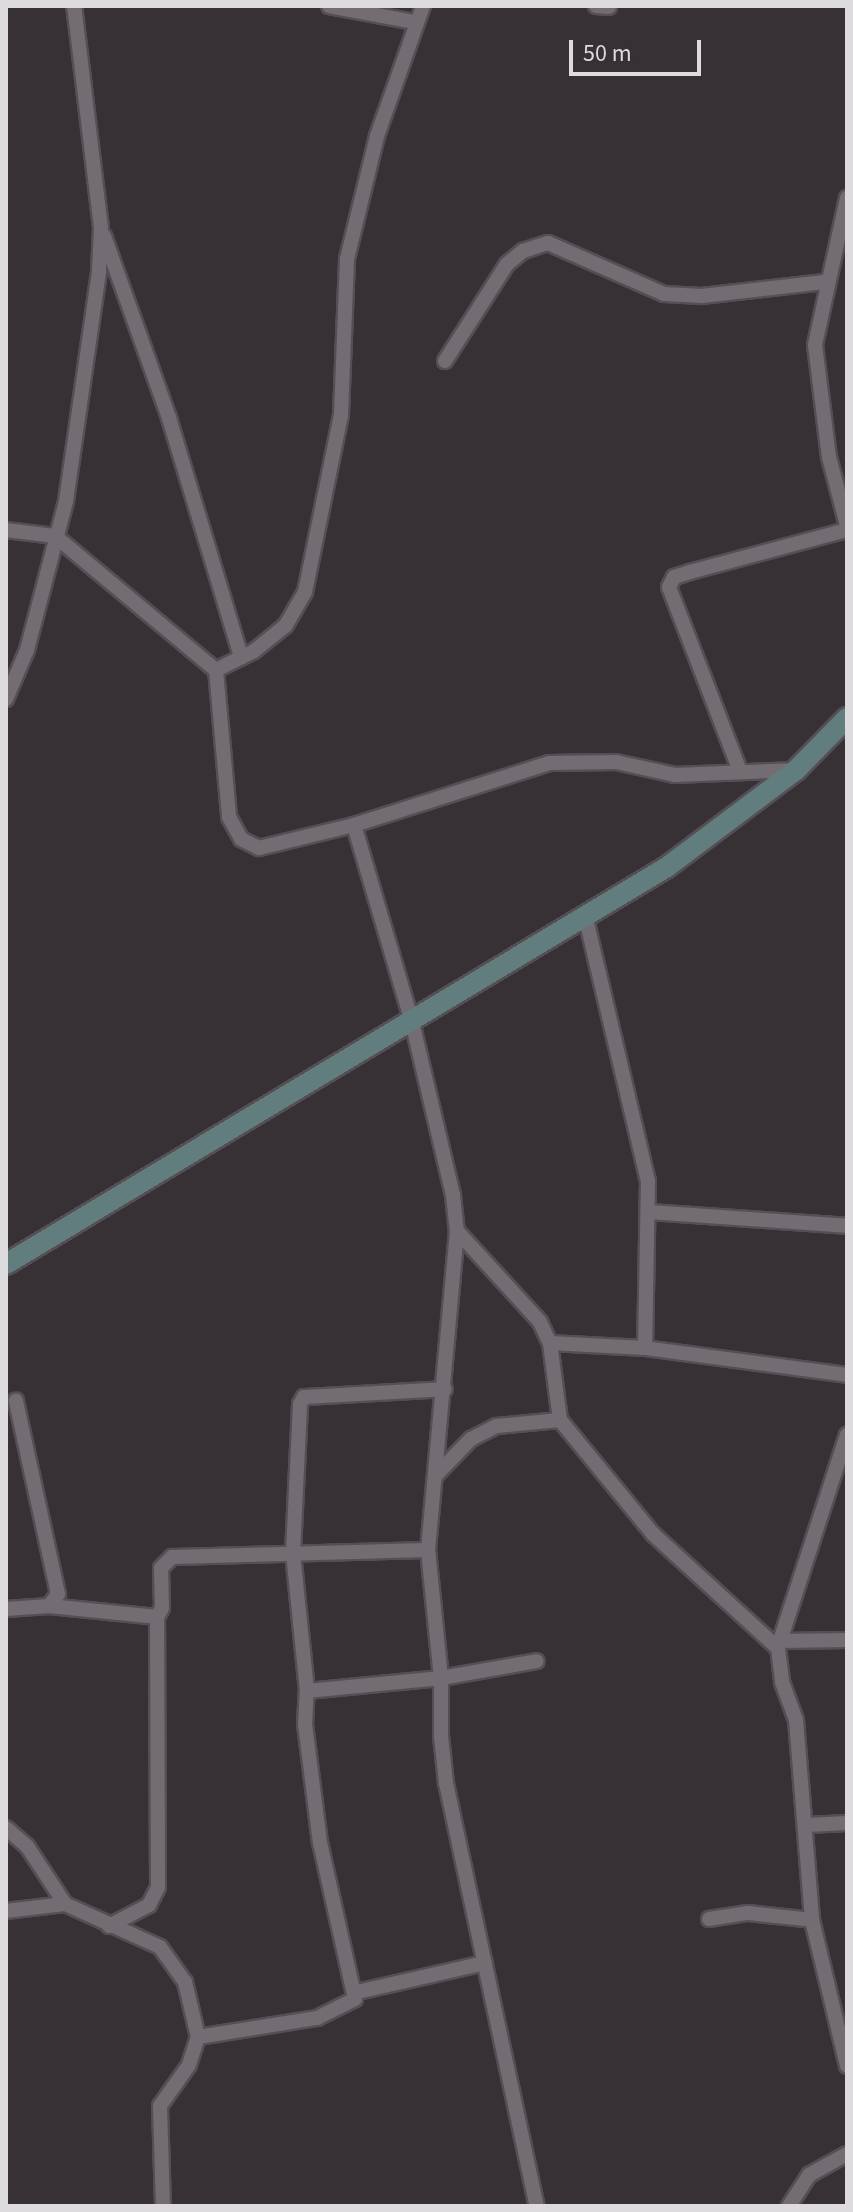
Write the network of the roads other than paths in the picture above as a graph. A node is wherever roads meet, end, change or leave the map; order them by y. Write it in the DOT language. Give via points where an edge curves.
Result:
graph roads {
  1 [pos="74,6"];
  2 [pos="329,6"];
  3 [pos="423,6"];
  4 [pos="596,6"];
  5 [pos="609,7"];
  6 [pos="414,22"];
  7 [pos="847,198"];
  8 [pos="101,228"];
  9 [pos="824,282"];
  10 [pos="445,361"];
  11 [pos="847,527"];
  12 [pos="6,530"];
  13 [pos="55,536"];
  14 [pos="241,657"];
  15 [pos="216,670"];
  16 [pos="6,699"];
  17 [pos="847,718"];
  18 [pos="796,770"];
  19 [pos="740,771"];
  20 [pos="354,825"];
  21 [pos="586,919"];
  22 [pos="412,1022"];
  23 [pos="649,1212"];
  24 [pos="847,1226"];
  25 [pos="457,1231"];
  26 [pos="6,1264"];
  27 [pos="550,1343"];
  28 [pos="645,1348"];
  29 [pos="847,1375"];
  30 [pos="445,1389"];
  31 [pos="16,1401"];
  32 [pos="560,1420"];
  33 [pos="847,1435"];
  34 [pos="435,1476"];
  35 [pos="428,1550"];
  36 [pos="293,1553"];
  37 [pos="49,1606"];
  38 [pos="6,1609"];
  39 [pos="157,1617"];
  40 [pos="847,1640"];
  41 [pos="779,1644"];
  42 [pos="537,1661"];
  43 [pos="441,1678"];
  44 [pos="307,1691"];
  45 [pos="847,1823"];
  46 [pos="807,1825"];
  47 [pos="6,1828"];
  48 [pos="65,1904"];
  49 [pos="6,1911"];
  50 [pos="709,1919"];
  51 [pos="812,1920"];
  52 [pos="109,1926"];
  53 [pos="485,1963"];
  54 [pos="357,1992"];
  55 [pos="198,2037"];
  56 [pos="847,2066"];
  57 [pos="847,2154"];
  58 [pos="163,2206"];
  59 [pos="537,2206"];
  60 [pos="789,2206"];
  1 -- 8 [label="street"];
  2 -- 6 [label="street"];
  3 -- 6 [label="street"];
  4 -- 5 [label="street"];
  6 -- 14 [label="street" via="377,136 347,259 341,415 305,592 285,626"];
  7 -- 9 [label="street"];
  8 -- 13 [label="street" via="79,421"];
  8 -- 14 [label="street" via="169,418"];
  9 -- 10 [label="street" via="702,296 664,294 548,243 523,251 507,264"];
  9 -- 11 [label="street" via="815,345 829,457"];
  11 -- 19 [label="street" via="674,577 669,587"];
  12 -- 13 [label="street"];
  13 -- 15 [label="street"];
  13 -- 16 [label="street" via="27,650"];
  14 -- 15 [label="street"];
  15 -- 20 [label="street" via="229,817 241,839 259,848"];
  17 -- 18 [label="street"];
  18 -- 19 [label="street"];
  18 -- 21 [label="street" via="704,842"];
  19 -- 20 [label="street" via="675,775 616,762 549,763"];
  20 -- 22 [label="street"];
  21 -- 22 [label="street"];
  21 -- 23 [label="street" via="645,1167"];
  22 -- 25 [label="street"];
  22 -- 26 [label="street"];
  23 -- 24 [label="street"];
  23 -- 28 [label="street"];
  25 -- 27 [label="street" via="524,1302"];
  25 -- 30 [label="street"];
  27 -- 28 [label="street"];
  27 -- 32 [label="street"];
  28 -- 29 [label="street"];
  30 -- 34 [label="street"];
  30 -- 36 [label="street" via="304,1397"];
  31 -- 37 [label="street" via="57,1585 58,1594"];
  32 -- 34 [label="street" via="497,1426 462,1447"];
  32 -- 41 [label="street" via="653,1534"];
  33 -- 41 [label="street"];
  34 -- 35 [label="street"];
  35 -- 36 [label="street"];
  35 -- 43 [label="street"];
  36 -- 39 [label="street" via="164,1560"];
  36 -- 44 [label="street"];
  37 -- 38 [label="street"];
  37 -- 39 [label="street"];
  39 -- 52 [label="street" via="158,1887 149,1905"];
  40 -- 41 [label="street"];
  41 -- 46 [label="street" via="782,1682 796,1720"];
  42 -- 43 [label="street"];
  43 -- 44 [label="street"];
  43 -- 53 [label="street" via="446,1783"];
  44 -- 54 [label="street" via="305,1724 317,1826"];
  45 -- 46 [label="street"];
  46 -- 51 [label="street"];
  47 -- 48 [label="street" via="27,1846"];
  48 -- 49 [label="street"];
  48 -- 52 [label="street"];
  50 -- 51 [label="street" via="748,1913"];
  51 -- 56 [label="street"];
  52 -- 55 [label="street" via="160,1947 175,1963"];
  53 -- 54 [label="street"];
  53 -- 59 [label="street"];
  54 -- 55 [label="street" via="352,2003 317,2018"];
  55 -- 58 [label="street" via="189,2065 160,2106"];
  57 -- 60 [label="street" via="809,2175"];
}
